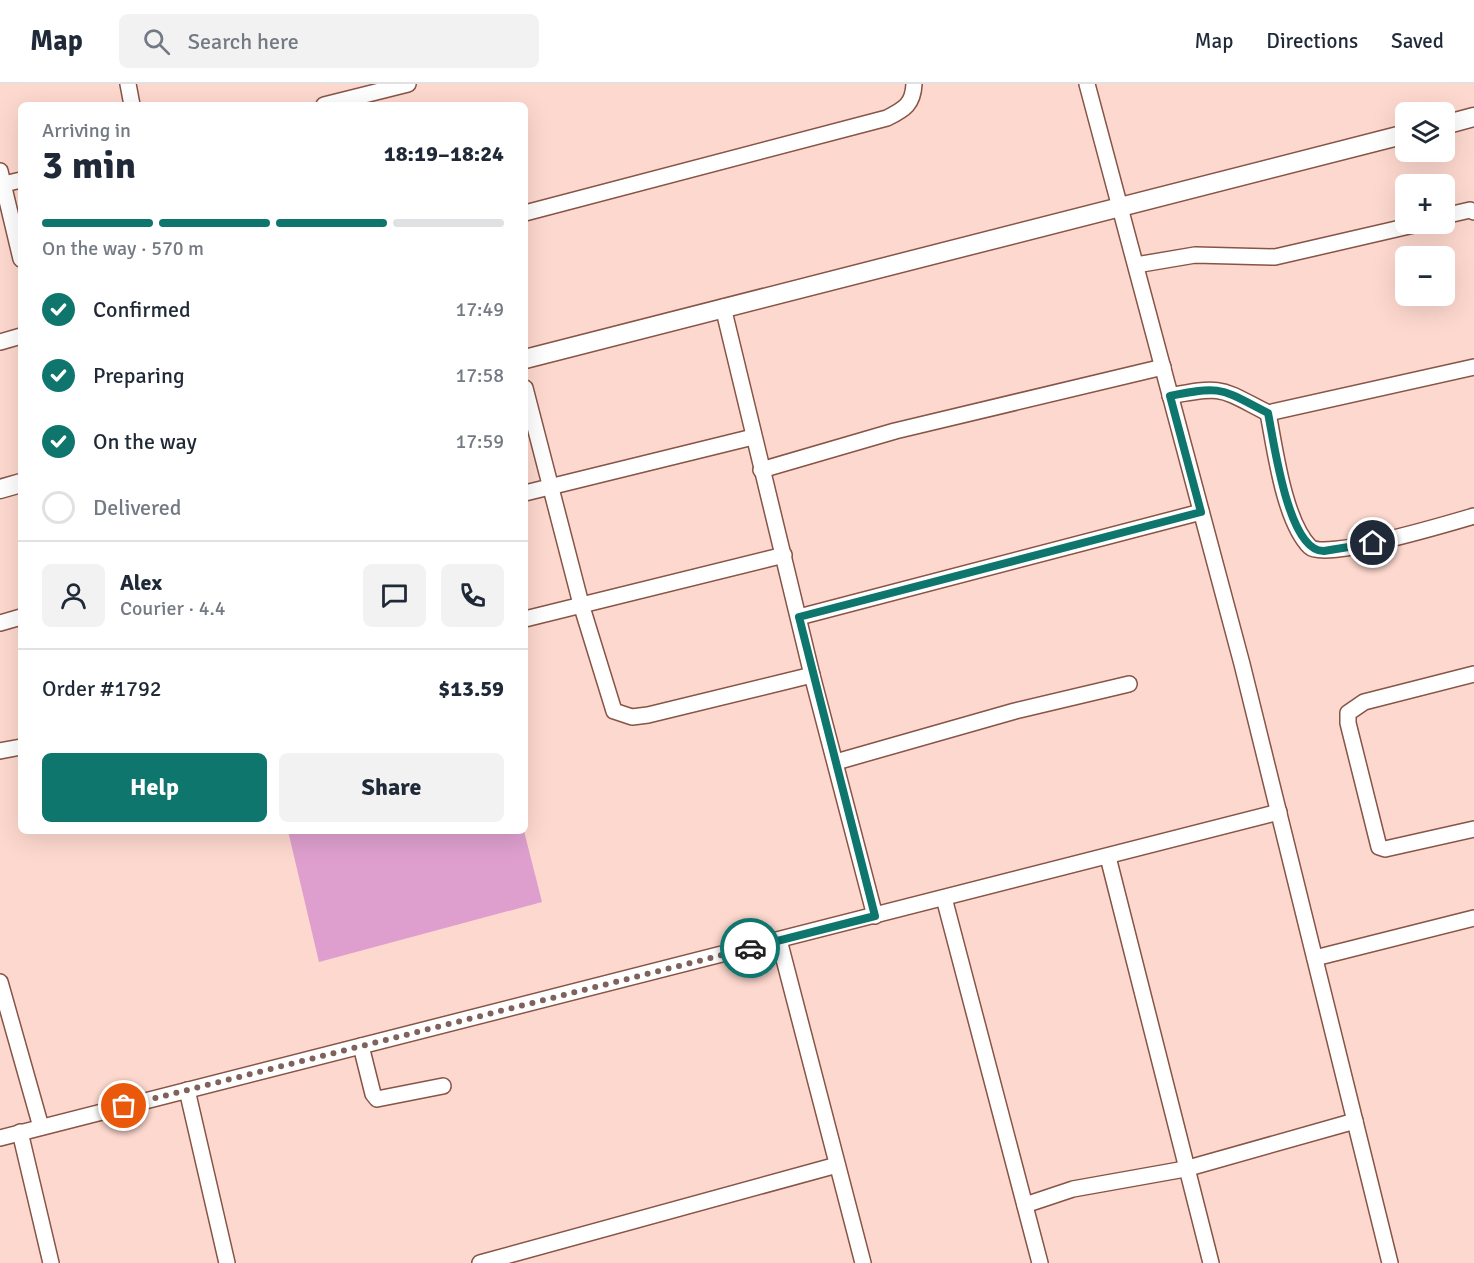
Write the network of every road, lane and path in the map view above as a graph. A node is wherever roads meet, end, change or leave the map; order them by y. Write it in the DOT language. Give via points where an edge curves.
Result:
graph roads {
  1 [pos="128,84"];
  2 [pos="408,84"];
  3 [pos="914,84"];
  4 [pos="1088,84"];
  5 [pos="131,102"];
  6 [pos="336,102"];
  7 [pos="1474,117"];
  8 [pos="1455,121"];
  9 [pos="1395,138"];
  10 [pos="2,178"];
  11 [pos="18,180"];
  12 [pos="1120,208"];
  13 [pos="528,212"];
  14 [pos="1474,212"];
  15 [pos="1455,213"];
  16 [pos="1395,229"];
  17 [pos="18,247"];
  18 [pos="1136,265"];
  19 [pos="723,307"];
  20 [pos="18,337"];
  21 [pos="0,342"];
  22 [pos="528,358"];
  23 [pos="1163,367"];
  24 [pos="1474,367"];
  25 [pos="1170,396"];
  26 [pos="528,399"];
  27 [pos="1268,413"];
  28 [pos="753,437"];
  29 [pos="761,470"];
  30 [pos="18,484"];
  31 [pos="551,487"];
  32 [pos="0,489"];
  33 [pos="528,492"];
  34 [pos="1201,512"];
  35 [pos="1474,516"];
  36 [pos="784,555"];
  37 [pos="581,604"];
  38 [pos="799,617"];
  39 [pos="18,618"];
  40 [pos="528,619"];
  41 [pos="0,623"];
  42 [pos="1474,674"];
  43 [pos="812,675"];
  44 [pos="1129,684"];
  45 [pos="18,748"];
  46 [pos="0,751"];
  47 [pos="836,762"];
  48 [pos="1279,812"];
  49 [pos="1474,829"];
  50 [pos="1108,856"];
  51 [pos="944,897"];
  52 [pos="875,916"];
  53 [pos="1474,918"];
  54 [pos="779,940"];
  55 [pos="1315,958"];
  56 [pos="0,982"];
  57 [pos="361,1046"];
  58 [pos="443,1086"];
  59 [pos="187,1090"];
  60 [pos="1355,1121"];
  61 [pos="41,1127"];
  62 [pos="20,1132"];
  63 [pos="0,1138"];
  64 [pos="837,1165"];
  65 [pos="1185,1169"];
  66 [pos="1025,1205"];
  67 [pos="51,1263"];
  68 [pos="227,1263"];
  69 [pos="480,1263"];
  70 [pos="862,1263"];
  71 [pos="1040,1263"];
  72 [pos="1211,1263"];
  73 [pos="1390,1263"];
  1 -- 5 [label="street"];
  2 -- 6 [label="street"];
  3 -- 13 [label="street" via="912,101 887,118"];
  4 -- 12 [label="street"];
  7 -- 8 [label="street"];
  9 -- 12 [label="street"];
  10 -- 11 [label="street"];
  10 -- 17 [label="street"];
  12 -- 18 [label="street"];
  12 -- 19 [label="street"];
  14 -- 15 [label="street"];
  16 -- 18 [label="street" via="1275,257 1195,255"];
  18 -- 23 [label="street"];
  19 -- 22 [label="street"];
  19 -- 28 [label="street"];
  20 -- 21 [label="street"];
  23 -- 25 [label="street"];
  23 -- 29 [label="street" via="895,430"];
  24 -- 27 [label="street"];
  25 -- 27 [label="street" via="1213,388 1225,390"];
  25 -- 34 [label="street"];
  26 -- 31 [label="street"];
  27 -- 35 [label="street" via="1293,519 1316,551 1377,542"];
  28 -- 29 [label="street"];
  28 -- 31 [label="street"];
  29 -- 36 [label="street"];
  30 -- 32 [label="street"];
  31 -- 33 [label="street"];
  31 -- 37 [label="street"];
  34 -- 38 [label="street"];
  34 -- 48 [label="street"];
  36 -- 37 [label="street"];
  36 -- 38 [label="street"];
  37 -- 40 [label="street"];
  37 -- 43 [label="street" via="612,704 622,716 648,715"];
  38 -- 43 [label="street"];
  39 -- 41 [label="street"];
  42 -- 49 [label="street" via="1364,702 1348,713 1348,723 1378,847 1385,849"];
  43 -- 47 [label="street"];
  44 -- 47 [label="street" via="1014,711"];
  45 -- 46 [label="street"];
  47 -- 52 [label="street"];
  48 -- 50 [label="street"];
  48 -- 55 [label="street"];
  50 -- 51 [label="street"];
  50 -- 65 [label="street"];
  51 -- 52 [label="street"];
  51 -- 66 [label="street"];
  52 -- 54 [label="street"];
  53 -- 55 [label="street"];
  54 -- 57 [label="street"];
  54 -- 64 [label="street"];
  55 -- 60 [label="street"];
  56 -- 61 [label="street"];
  57 -- 58 [label="street" via="377,1099"];
  57 -- 59 [label="street"];
  59 -- 61 [label="street"];
  59 -- 68 [label="street"];
  60 -- 65 [label="street"];
  60 -- 73 [label="street"];
  61 -- 62 [label="street"];
  62 -- 63 [label="street"];
  62 -- 67 [label="street"];
  64 -- 69 [label="street"];
  64 -- 70 [label="street"];
  65 -- 66 [label="street" via="1073,1189"];
  65 -- 72 [label="street"];
  66 -- 71 [label="street"];
}
